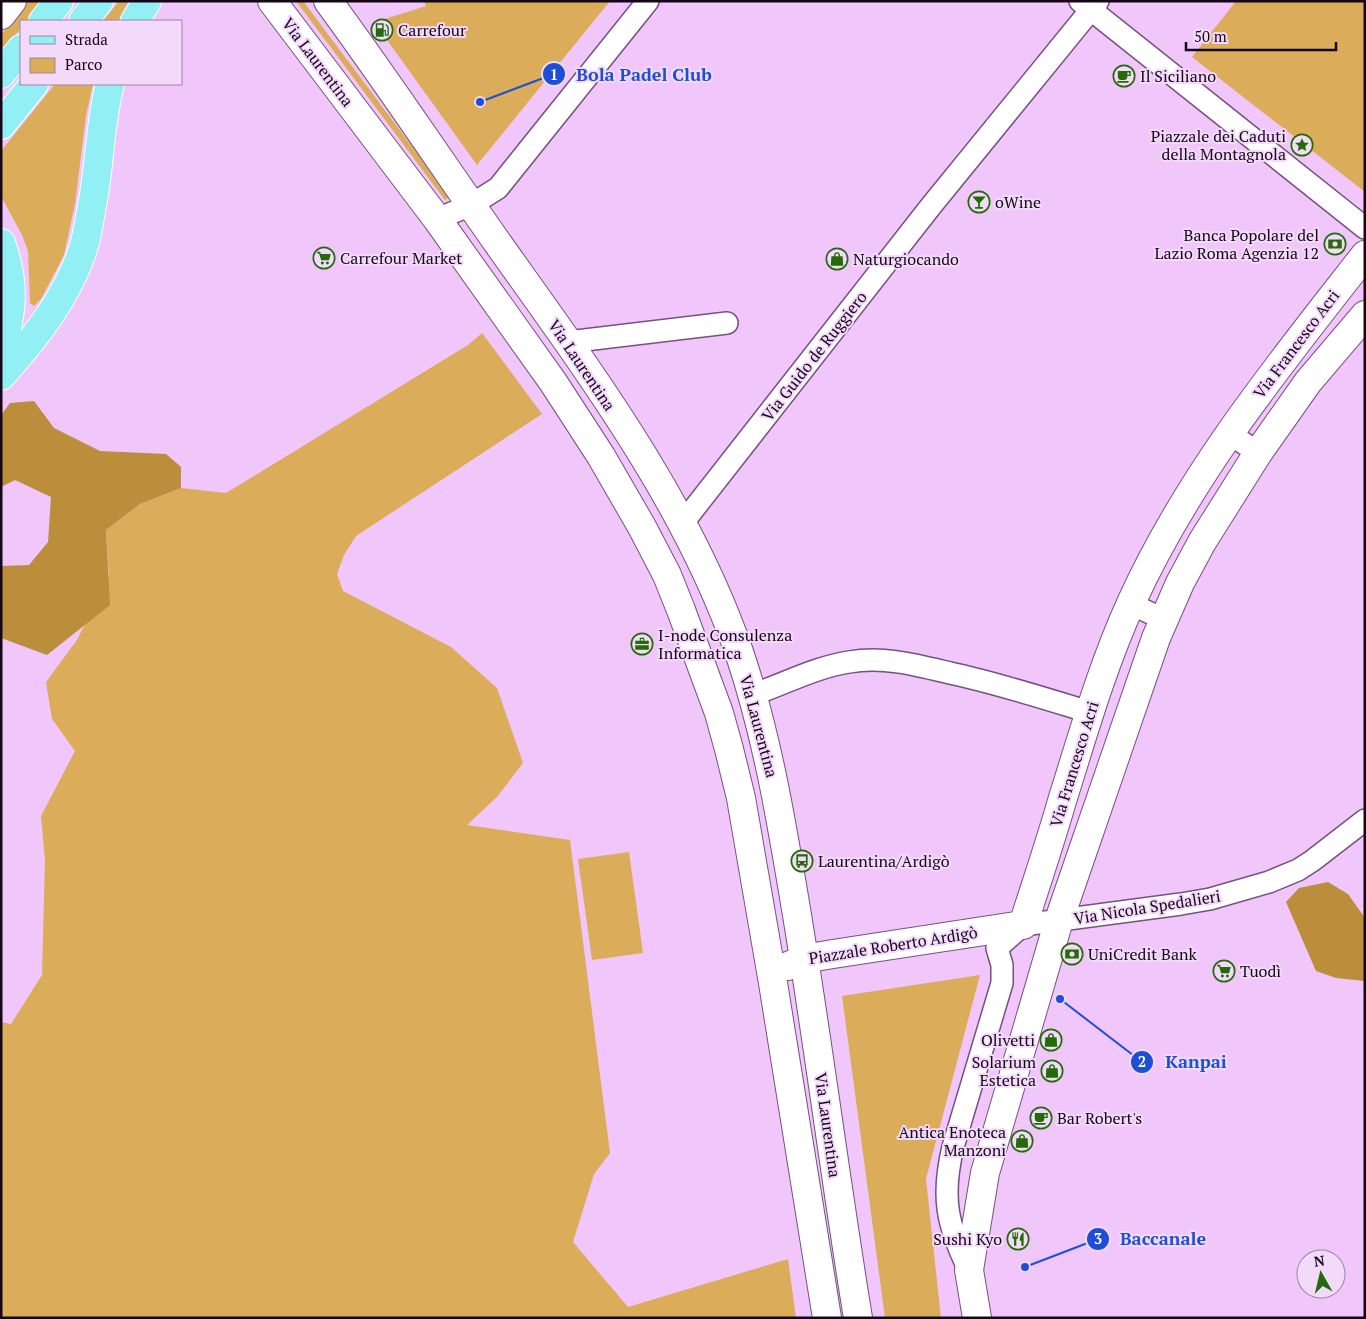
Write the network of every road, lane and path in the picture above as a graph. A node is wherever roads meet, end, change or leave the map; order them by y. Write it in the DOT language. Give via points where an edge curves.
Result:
graph roads {
  1 [pos="12,1"];
  2 [pos="59,1"];
  3 [pos="99,1"];
  4 [pos="147,1"];
  5 [pos="272,1"];
  6 [pos="328,1"];
  7 [pos="648,1"];
  8 [pos="1090,4"];
  9 [pos="1,15"];
  10 [pos="44,20"];
  11 [pos="84,20"];
  12 [pos="136,20"];
  13 [pos="20,50"];
  14 [pos="1,74"];
  15 [pos="33,85"];
  16 [pos="110,85"];
  17 [pos="1,125"];
  18 [pos="471,205"];
  19 [pos="437,219"];
  20 [pos="1365,228"];
  21 [pos="1,243"];
  22 [pos="1365,255"];
  23 [pos="1365,315"];
  24 [pos="727,323"];
  25 [pos="568,342"];
  26 [pos="1,358"];
  27 [pos="1,376"];
  28 [pos="1229,433"];
  29 [pos="1258,453"];
  30 [pos="682,524"];
  31 [pos="1130,604"];
  32 [pos="1163,619"];
  33 [pos="752,695"];
  34 [pos="1089,712"];
  35 [pos="1365,820"];
  36 [pos="1059,920"];
  37 [pos="1022,925"];
  38 [pos="804,959"];
  39 [pos="773,983"];
  40 [pos="969,1270"];
  41 [pos="827,1318"];
  42 [pos="858,1318"];
  43 [pos="977,1318"];
  1 -- 9 [label="main road"];
  2 -- 10 [label="main road"];
  3 -- 11 [label="main road"];
  4 -- 12 [label="main road"];
  5 -- 19 [label="main road, Via Laurentina"];
  6 -- 18 [label="main road, Via Laurentina"];
  7 -- 18 [label="street" via="498,188"];
  8 -- 20 [label="street"];
  8 -- 30 [label="street, Via Guido de Ruggiero"];
  13 -- 14 [label="main road"];
  15 -- 17 [label="main road"];
  16 -- 27 [label="main road" via="93,199 80,257 45,324"];
  18 -- 19 [label="street"];
  18 -- 25 [label="main road, Via Laurentina"];
  19 -- 39 [label="main road, Via Laurentina" via="553,382 622,491 667,575 704,668 730,749"];
  21 -- 26 [label="main road" via="12,286"];
  22 -- 28 [label="main road, Via Francesco Acri"];
  23 -- 29 [label="main road, Via Francesco Acri" via="1308,382"];
  24 -- 25 [label="street"];
  25 -- 30 [label="main road, Via Laurentina" via="632,439"];
  28 -- 29 [label="street"];
  28 -- 31 [label="main road, Via Francesco Acri" via="1165,536"];
  29 -- 32 [label="main road, Via Francesco Acri" via="1202,542"];
  30 -- 33 [label="main road, Via Laurentina" via="728,623"];
  31 -- 32 [label="street"];
  31 -- 34 [label="main road, Via Francesco Acri"];
  32 -- 36 [label="main road, Via Francesco Acri"];
  33 -- 34 [label="street" via="838,664 883,660 978,679"];
  33 -- 38 [label="main road, Via Laurentina" via="775,783"];
  34 -- 37 [label="main road, Via Francesco Acri"];
  35 -- 36 [label="street, Via Nicola Spedalieri" via="1298,870 1255,887 1160,908"];
  36 -- 37 [label="street, Piazzale Roberto Ardigò"];
  36 -- 40 [label="main road, Piazzale Roberto Ardigò" via="985,1173"];
  37 -- 38 [label="main road, Piazzale Roberto Ardigò"];
  37 -- 40 [label="street, Piazzale Roberto Ardigò" via="997,948 1002,965 1002,983 948,1166 946,1193 950,1223"];
  38 -- 39 [label="main road, Piazzale Roberto Ardigò" via="787,966"];
  38 -- 42 [label="main road, Via Laurentina"];
  39 -- 41 [label="main road, Via Laurentina"];
  40 -- 43 [label="main road, Piazzale Roberto Ardigò"];
}
